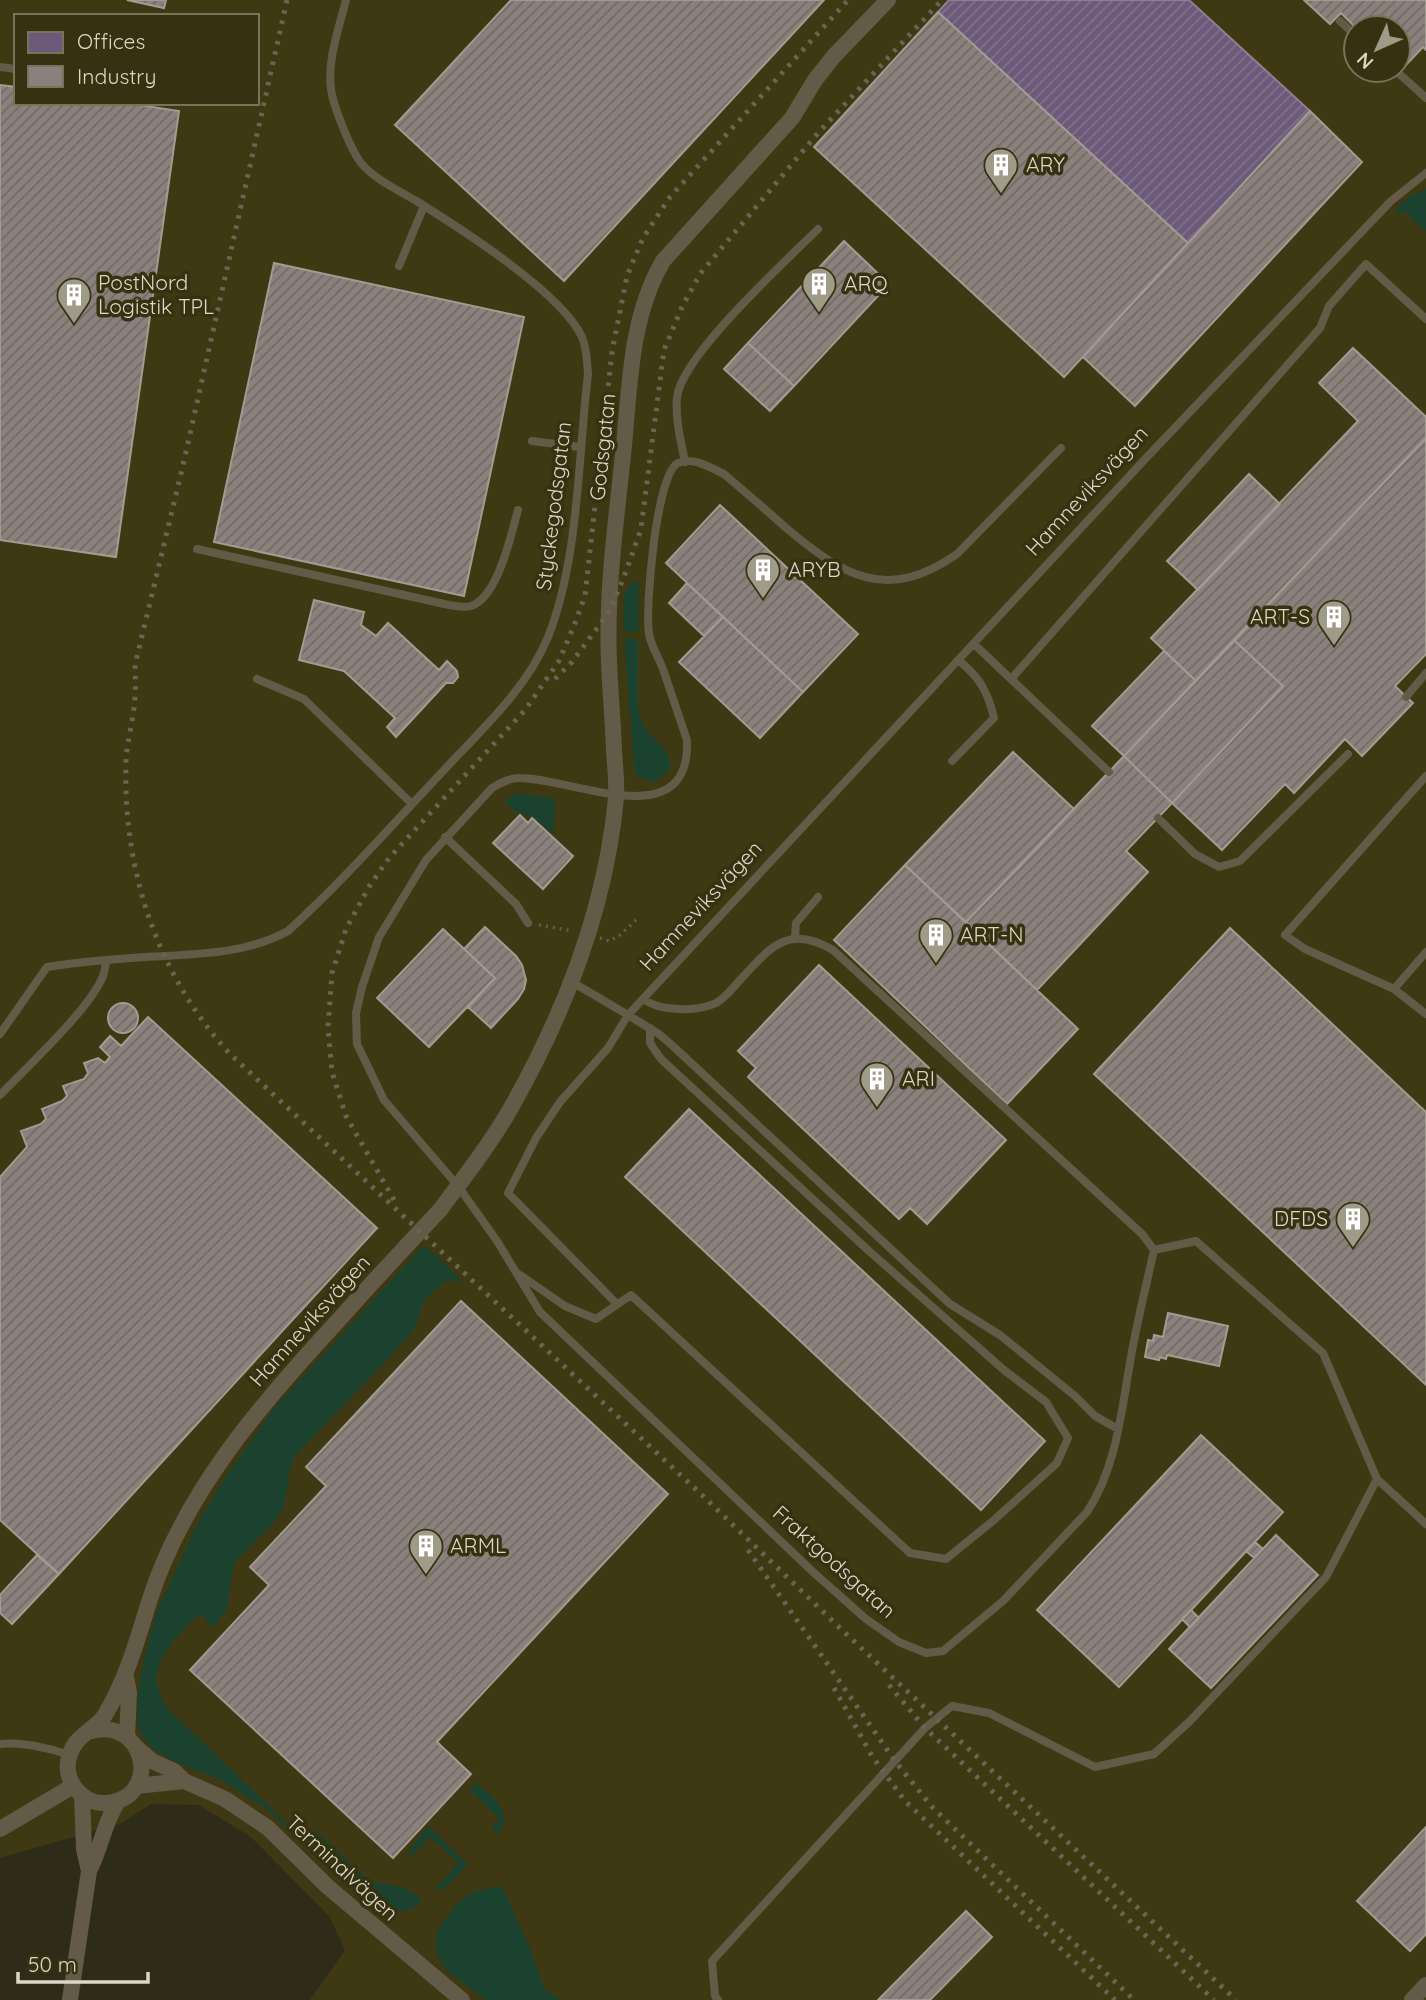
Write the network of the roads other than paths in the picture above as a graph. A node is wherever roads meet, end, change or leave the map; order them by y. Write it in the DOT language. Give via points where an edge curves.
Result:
graph roads {
  1 [pos="346,0"];
  2 [pos="888,0"];
  3 [pos="1410,84"];
  4 [pos="1426,98"];
  5 [pos="1426,173"];
  6 [pos="424,206"];
  7 [pos="818,229"];
  8 [pos="399,266"];
  9 [pos="1426,319"];
  10 [pos="532,441"];
  11 [pos="580,447"];
  12 [pos="1061,448"];
  13 [pos="685,462"];
  14 [pos="518,510"];
  15 [pos="197,549"];
  16 [pos="974,643"];
  17 [pos="958,660"];
  18 [pos="1426,673"];
  19 [pos="1012,678"];
  20 [pos="257,679"];
  21 [pos="1406,696"];
  22 [pos="1348,754"];
  23 [pos="953,761"];
  24 [pos="1109,772"];
  25 [pos="1426,776"];
  26 [pos="616,796"];
  27 [pos="412,804"];
  28 [pos="1158,818"];
  29 [pos="445,837"];
  30 [pos="818,897"];
  31 [pos="528,923"];
  32 [pos="794,937"];
  33 [pos="1426,952"];
  34 [pos="107,960"];
  35 [pos="572,982"];
  36 [pos="1394,989"];
  37 [pos="643,999"];
  38 [pos="1426,1014"];
  39 [pos="628,1016"];
  40 [pos="650,1028"];
  41 [pos="0,1034"];
  42 [pos="0,1095"];
  43 [pos="458,1186"];
  44 [pos="1153,1250"];
  45 [pos="514,1271"];
  46 [pos="617,1304"];
  47 [pos="1118,1429"];
  48 [pos="1377,1479"];
  49 [pos="1426,1524"];
  50 [pos="125,1677"];
  51 [pos="91,1731"];
  52 [pos="132,1742"];
  53 [pos="0,1744"];
  54 [pos="69,1755"];
  55 [pos="184,1781"];
  56 [pos="136,1786"];
  57 [pos="77,1791"];
  58 [pos="118,1801"];
  59 [pos="0,1829"];
  60 [pos="89,1871"];
  61 [pos="1426,1985"];
  62 [pos="71,2000"];
  63 [pos="462,2000"];
  64 [pos="718,2000"];
  65 [pos="1412,2000"];
  1 -- 6 [label="lane, Styckegodsgatan" via="330,65 338,115 361,163"];
  2 -- 26 [label="street, Godsgatan" via="834,56 792,118 663,261 648,290 635,338 608,612"];
  3 -- 4 [label="lane"];
  5 -- 16 [label="lane, Hamneviksvägen" via="1373,220"];
  6 -- 8 [label="lane"];
  6 -- 11 [label="lane, Styckegodsgatan" via="549,296 581,336 588,374"];
  7 -- 13 [label="lane" via="709,341 688,370 677,396"];
  9 -- 19 [label="lane" via="1366,264 1329,306 1320,328"];
  10 -- 11 [label="lane"];
  11 -- 27 [label="lane, Styckegodsgatan" via="565,579 548,638 515,692"];
  12 -- 13 [label="lane" via="940,567 915,577 880,580 854,575 828,562 724,474"];
  13 -- 26 [label="lane, Fraktgodsgatan" via="672,468 665,486 648,585 649,634 687,740 687,757 684,771 666,788 637,797"];
  14 -- 15 [label="lane" via="491,587 468,607"];
  16 -- 17 [label="lane, Hamneviksvägen"];
  16 -- 19 [label="lane"];
  17 -- 23 [label="lane" via="975,673 993,718"];
  17 -- 37 [label="lane, Hamneviksvägen"];
  18 -- 21 [label="lane"];
  19 -- 24 [label="lane"];
  20 -- 27 [label="lane" via="304,699"];
  22 -- 28 [label="lane" via="1240,861 1219,867 1195,854"];
  25 -- 36 [label="lane" via="1285,935 1305,949"];
  26 -- 29 [label="lane, Fraktgodsgatan" via="516,778 492,788"];
  26 -- 35 [label="street, Godsgatan" via="606,859"];
  27 -- 34 [label="lane, Styckegodsgatan" via="307,913 269,942 222,952"];
  29 -- 31 [label="lane" via="516,904"];
  29 -- 43 [label="lane, Fraktgodsgatan" via="379,937 356,1013 357,1044 384,1100"];
  30 -- 32 [label="lane" via="796,923"];
  32 -- 37 [label="lane" via="770,948 715,1004 656,1007"];
  32 -- 44 [label="lane" via="833,950"];
  33 -- 36 [label="lane"];
  34 -- 41 [label="lane, Styckegodsgatan" via="47,967"];
  34 -- 42 [label="lane" via="91,996"];
  35 -- 39 [label="lane"];
  35 -- 43 [label="street, Hamneviksvägen" via="512,1106"];
  36 -- 38 [label="lane"];
  37 -- 39 [label="lane, Hamneviksvägen"];
  39 -- 40 [label="lane"];
  39 -- 46 [label="lane, Hamneviksvägen" via="608,1048 542,1128 508,1193"];
  40 -- 46 [label="lane" via="650,1043 661,1059 869,1251 1046,1402 1068,1437 1057,1463 946,1559 910,1553 631,1295"];
  40 -- 47 [label="lane" via="950,1304 1000,1335 1095,1416"];
  43 -- 45 [label="lane, Fraktgodsgatan"];
  43 -- 50 [label="street, Hamneviksvägen" via="286,1376 225,1454 162,1566"];
  44 -- 47 [label="lane, Fraktgodsgatan"];
  44 -- 48 [label="lane" via="1196,1241 1323,1353"];
  45 -- 46 [label="lane" via="565,1306 596,1319"];
  45 -- 47 [label="lane, Fraktgodsgatan" via="540,1312 812,1570 866,1619 926,1653 943,1651 1003,1601 1087,1512 1104,1484"];
  48 -- 49 [label="lane"];
  48 -- 64 [label="lane" via="1326,1577 1154,1754 1096,1767 989,1713 952,1706 925,1728 712,1961"];
  50 -- 51 [label="street, Hamneviksvägen"];
  50 -- 52 [label="street, Hamneviksvägen"];
  51 -- 52 [label="street" via="110,1730"];
  51 -- 54 [label="street" via="75,1743"];
  52 -- 55 [label="street, Terminalvägen"];
  52 -- 56 [label="street" via="142,1766"];
  53 -- 54 [label="lane" via="44,1747"];
  54 -- 57 [label="street" via="67,1767"];
  55 -- 56 [label="street, Terminalvägen"];
  55 -- 63 [label="street, Terminalvägen" via="225,1799 268,1828 327,1887"];
  56 -- 58 [label="street"];
  57 -- 58 [label="street" via="100,1803"];
  57 -- 59 [label="street"];
  57 -- 60 [label="street"];
  58 -- 60 [label="street"];
  60 -- 62 [label="street"];
  61 -- 65 [label="street"];
}
